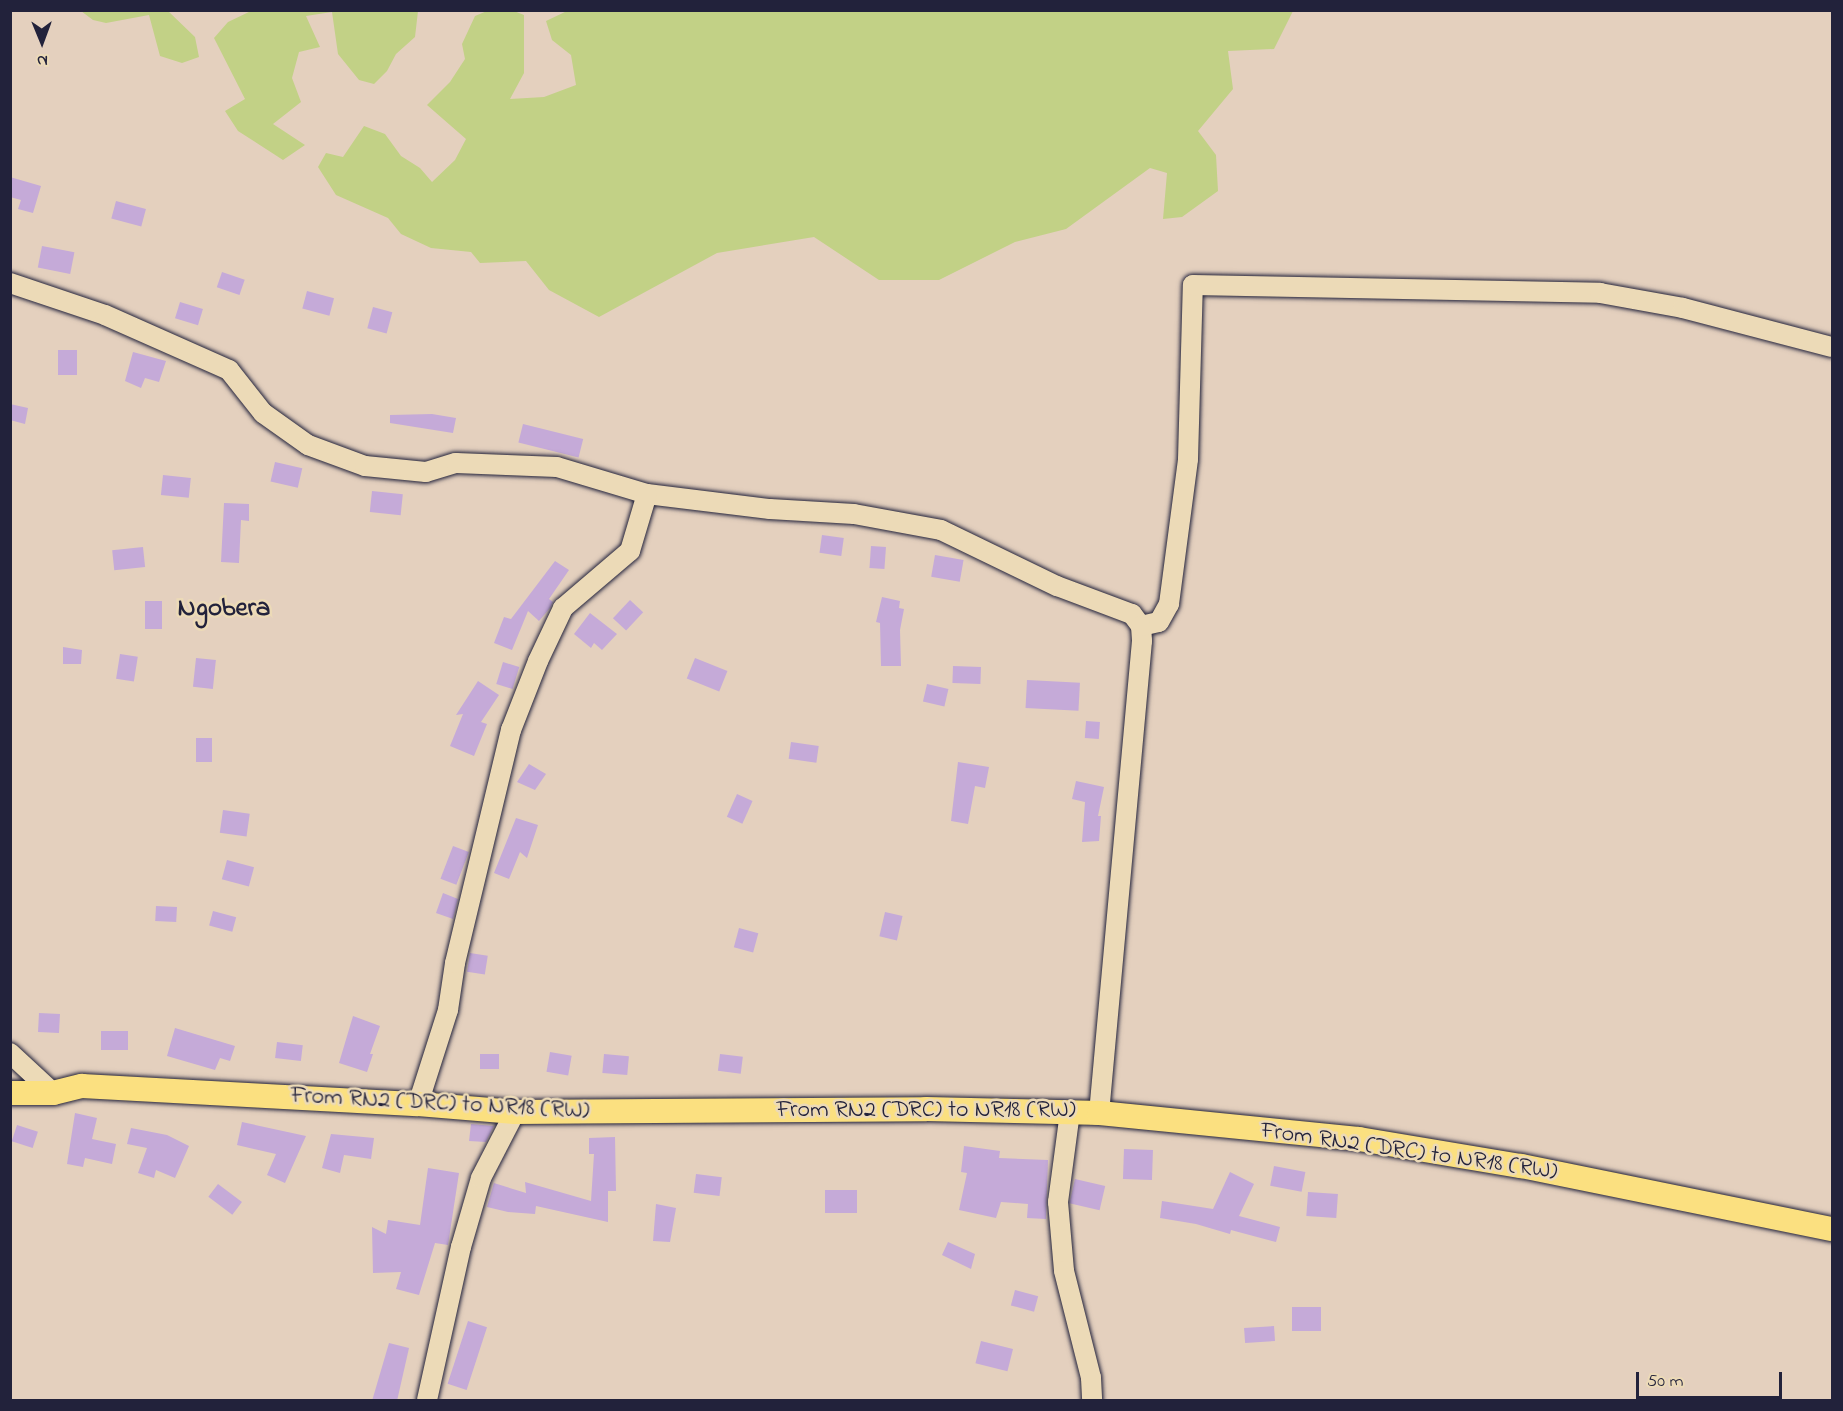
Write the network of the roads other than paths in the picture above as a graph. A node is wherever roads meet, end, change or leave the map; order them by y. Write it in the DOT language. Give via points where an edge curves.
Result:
graph roads {
  1 [pos="10,283"];
  2 [pos="1833,347"];
  3 [pos="647,494"];
  4 [pos="1141,626"];
  5 [pos="10,1053"];
  6 [pos="10,1093"];
  7 [pos="53,1093"];
  8 [pos="418,1104"];
  9 [pos="515,1112"];
  10 [pos="1070,1112"];
  11 [pos="1099,1113"];
  12 [pos="1833,1229"];
  13 [pos="427,1401"];
  14 [pos="1092,1401"];
  1 -- 3 [label="street" via="105,315 229,370 263,413 308,445 365,466 426,472 456,464 557,467"];
  2 -- 4 [label="street" via="1683,308 1600,293 1193,285 1188,459 1169,604 1159,622"];
  3 -- 4 [label="street" via="854,513 941,530 1057,586 1132,614"];
  3 -- 8 [label="street" via="630,551 563,608 511,730 455,963 448,1010"];
  4 -- 11 [label="street"];
  5 -- 7 [label="street"];
  6 -- 7 [label="main road, From RN2 (DRC) to NR18 (RW)"];
  7 -- 8 [label="main road, From RN2 (DRC) to NR18 (RW)" via="82,1086"];
  8 -- 9 [label="main road, From RN2 (DRC) to NR18 (RW)"];
  9 -- 10 [label="main road, From RN2 (DRC) to NR18 (RW)"];
  9 -- 13 [label="street" via="481,1178 461,1247"];
  10 -- 11 [label="main road, From RN2 (DRC) to NR18 (RW)"];
  10 -- 14 [label="street" via="1058,1202 1064,1271 1091,1378"];
  11 -- 12 [label="main road, From RN2 (DRC) to NR18 (RW)" via="1359,1139 1532,1168"];
}
